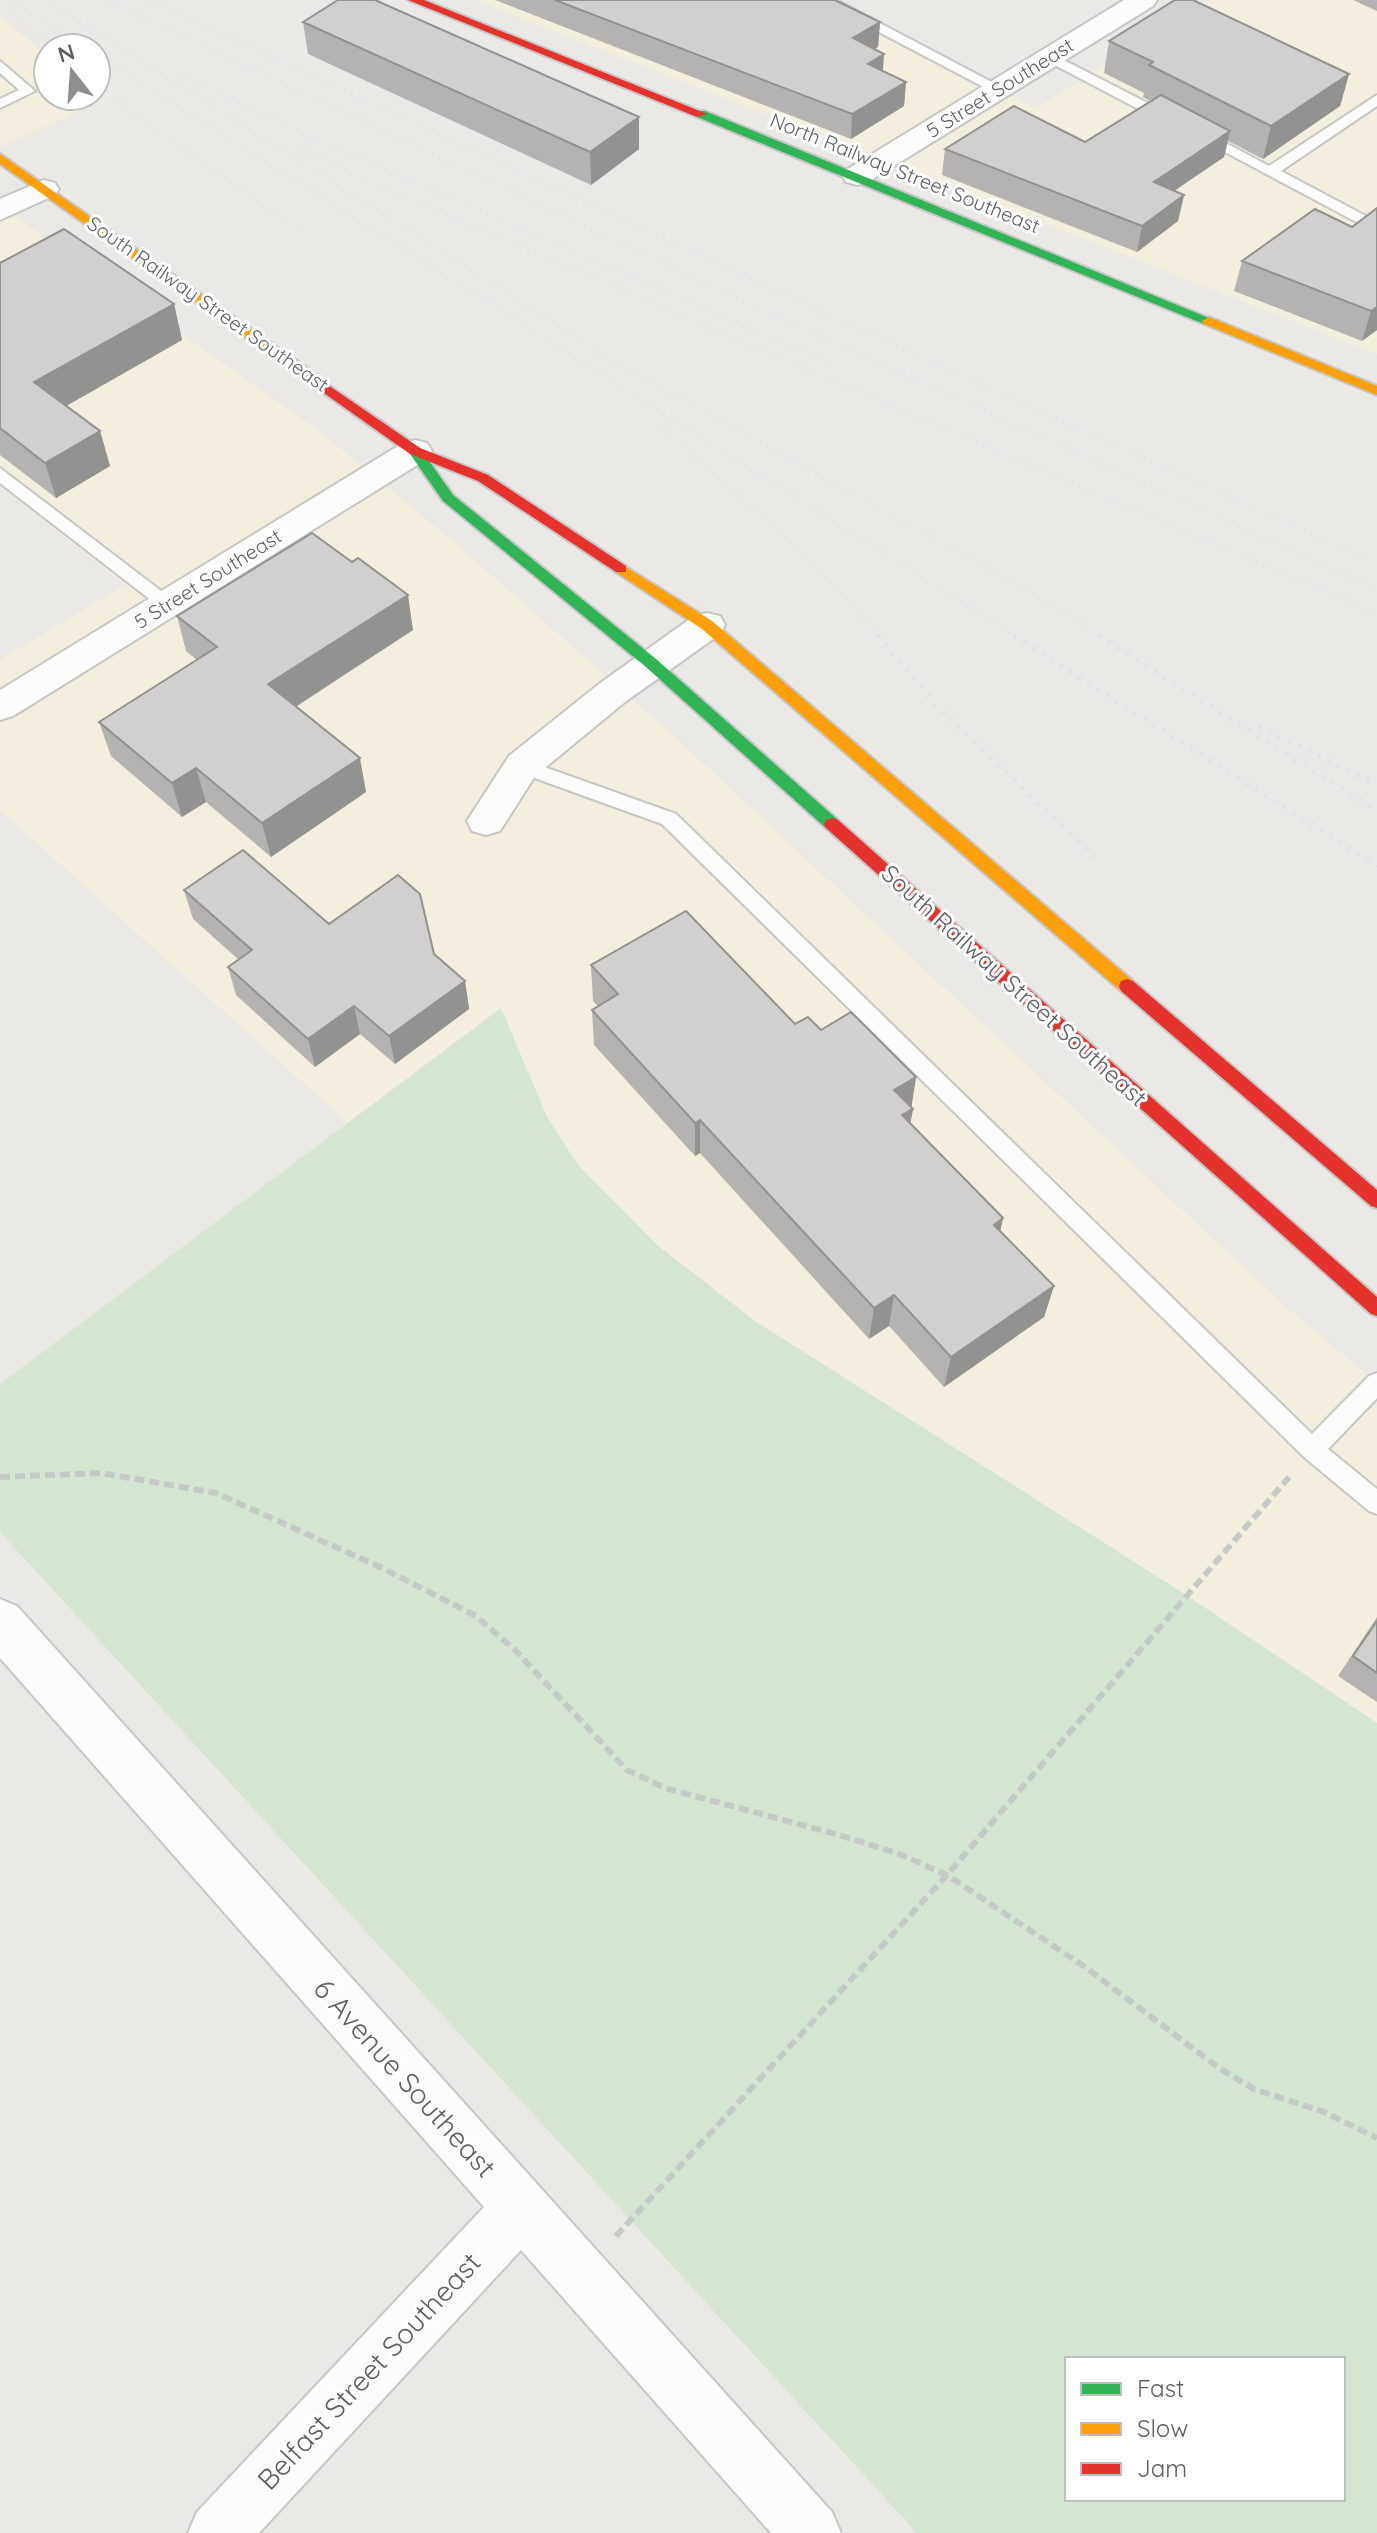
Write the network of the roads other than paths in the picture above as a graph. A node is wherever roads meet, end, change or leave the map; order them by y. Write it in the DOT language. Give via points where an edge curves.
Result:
graph roads {
  1 [pos="825,0"];
  2 [pos="1143,0"];
  3 [pos="419,1"];
  4 [pos="1050,57"];
  5 [pos="0,65"];
  6 [pos="998,89"];
  7 [pos="1377,99"];
  8 [pos="0,104"];
  9 [pos="0,158"];
  10 [pos="1270,172"];
  11 [pos="857,176"];
  12 [pos="44,189"];
  13 [pos="0,211"];
  14 [pos="1377,228"];
  15 [pos="1377,391"];
  16 [pos="415,451"];
  17 [pos="0,474"];
  18 [pos="167,604"];
  19 [pos="707,625"];
  20 [pos="651,663"];
  21 [pos="0,707"];
  22 [pos="522,766"];
  23 [pos="486,821"];
  24 [pos="1377,1201"];
  25 [pos="1377,1308"];
  26 [pos="1377,1383"];
  27 [pos="1312,1450"];
  28 [pos="1377,1503"];
  29 [pos="0,1622"];
  30 [pos="521,2209"];
  31 [pos="218,2533"];
  32 [pos="811,2533"];
  1 -- 6 [label="lane"];
  2 -- 4 [label="street, 5 Street Southeast"];
  3 -- 11 [label="main road, North Railway Street Southeast"];
  4 -- 6 [label="street, 5 Street Southeast"];
  4 -- 10 [label="lane"];
  5 -- 8 [label="lane" via="28,91"];
  6 -- 11 [label="street, 5 Street Southeast"];
  7 -- 10 [label="lane"];
  9 -- 12 [label="main road, South Railway Street Southeast"];
  10 -- 14 [label="lane"];
  11 -- 15 [label="main road, North Railway Street Southeast"];
  12 -- 13 [label="street"];
  12 -- 16 [label="main road, South Railway Street Southeast"];
  16 -- 18 [label="street, 5 Street Southeast"];
  16 -- 19 [label="main road, South Railway Street Southeast" via="483,478"];
  16 -- 20 [label="main road, South Railway Street Southeast" via="448,498"];
  17 -- 18 [label="lane"];
  18 -- 21 [label="street, 5 Street Southeast"];
  19 -- 20 [label="street"];
  19 -- 24 [label="main road, South Railway Street Southeast"];
  20 -- 22 [label="street"];
  20 -- 25 [label="main road, South Railway Street Southeast"];
  22 -- 23 [label="street"];
  22 -- 27 [label="lane" via="669,819"];
  26 -- 27 [label="lane"];
  27 -- 28 [label="lane"];
  29 -- 30 [label="street, 6 Avenue Southeast"];
  30 -- 31 [label="street, Belfast Street Southeast"];
  30 -- 32 [label="street, 6 Avenue Southeast"];
}
